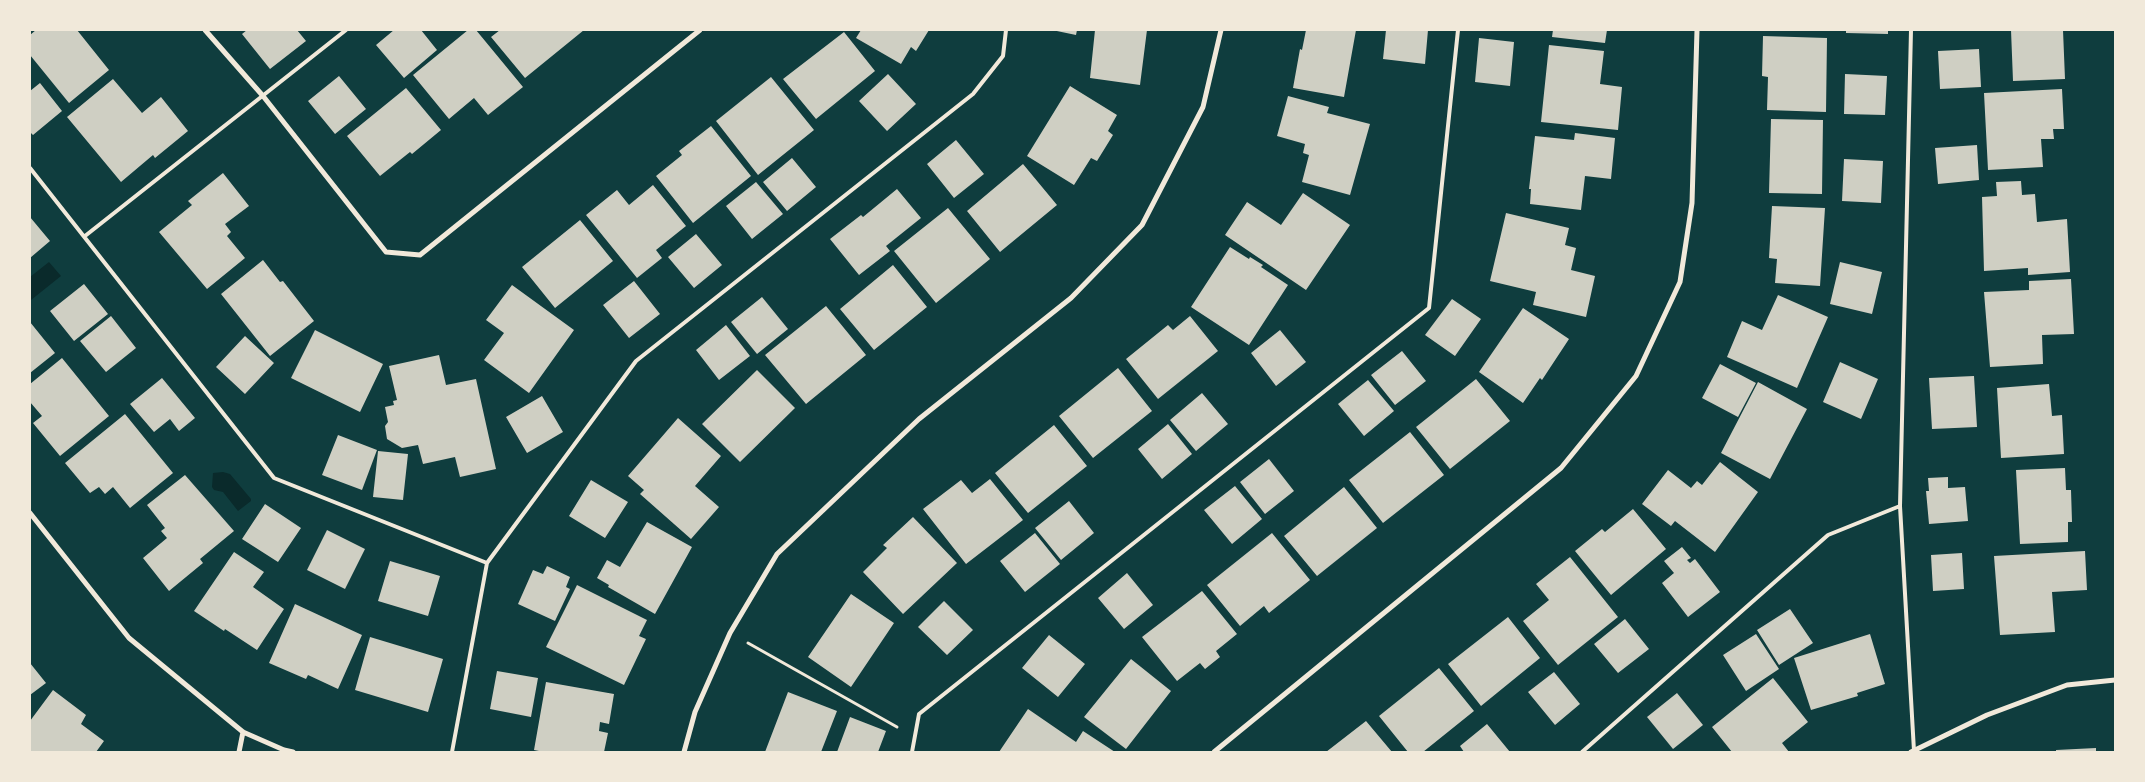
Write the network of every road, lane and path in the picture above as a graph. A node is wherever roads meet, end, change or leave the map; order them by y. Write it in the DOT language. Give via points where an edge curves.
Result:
graph roads {
  1 [pos="206,30"];
  2 [pos="346,30"];
  3 [pos="700,30"];
  4 [pos="1006,30"];
  5 [pos="1221,30"];
  6 [pos="1458,30"];
  7 [pos="1696,30"];
  8 [pos="1911,30"];
  9 [pos="263,96"];
  10 [pos="30,168"];
  11 [pos="84,236"];
  12 [pos="1900,506"];
  13 [pos="30,513"];
  14 [pos="487,563"];
  15 [pos="730,633"];
  16 [pos="2115,680"];
  17 [pos="243,732"];
  18 [pos="915,737"];
  19 [pos="1913,751"];
  20 [pos="239,752"];
  21 [pos="293,752"];
  22 [pos="452,752"];
  23 [pos="684,752"];
  24 [pos="912,752"];
  25 [pos="1214,752"];
  26 [pos="1582,752"];
  1 -- 9 [label="street"];
  2 -- 9 [label="lane"];
  3 -- 9 [label="street" via="420,256 386,252"];
  4 -- 14 [label="lane" via="1003,56 973,94 636,361"];
  5 -- 15 [label="street" via="1204,107 1142,226 1071,298 919,419 777,554"];
  6 -- 18 [label="lane" via="1429,308 919,714"];
  7 -- 25 [label="street" via="1692,203 1680,282 1636,376 1561,468"];
  8 -- 12 [label="lane"];
  9 -- 11 [label="lane"];
  10 -- 11 [label="lane"];
  11 -- 14 [label="lane" via="274,478"];
  12 -- 19 [label="lane"];
  12 -- 26 [label="lane" via="1828,535"];
  13 -- 17 [label="street" via="128,638"];
  14 -- 22 [label="lane"];
  15 -- 18 [label="path"];
  15 -- 23 [label="street" via="695,712"];
  16 -- 19 [label="street" via="2067,685 1987,715"];
  17 -- 20 [label="street"];
  17 -- 21 [label="street"];
  18 -- 24 [label="lane"];
}
